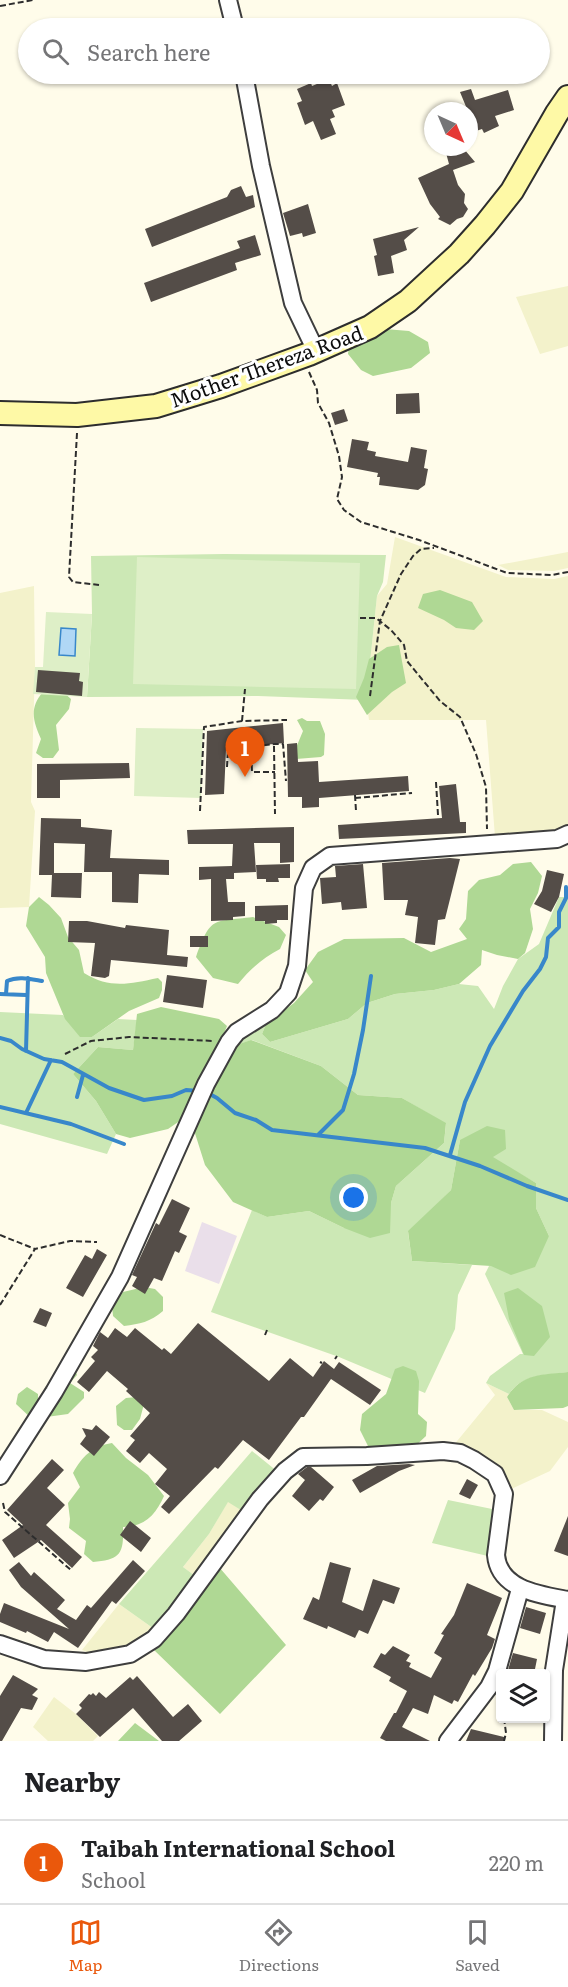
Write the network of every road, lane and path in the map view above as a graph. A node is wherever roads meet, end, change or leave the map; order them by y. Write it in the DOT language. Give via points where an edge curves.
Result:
graph roads {
  1 [pos="33,0"];
  2 [pos="228,0"];
  3 [pos="0,6"];
  4 [pos="232,18"];
  5 [pos="245,84"];
  6 [pos="568,97"];
  7 [pos="313,352"];
  8 [pos="0,413"];
  9 [pos="78,415"];
  10 [pos="437,548"];
  11 [pos="568,572"];
  12 [pos="99,585"];
  13 [pos="360,618"];
  14 [pos="380,621"];
  15 [pos="245,689"];
  16 [pos="370,696"];
  17 [pos="287,720"];
  18 [pos="242,721"];
  19 [pos="251,746"];
  20 [pos="274,746"];
  21 [pos="227,767"];
  22 [pos="275,771"];
  23 [pos="286,781"];
  24 [pos="436,783"];
  25 [pos="412,793"];
  26 [pos="200,811"];
  27 [pos="356,811"];
  28 [pos="275,814"];
  29 [pos="438,815"];
  30 [pos="568,834"];
  31 [pos="487,844"];
  32 [pos="229,1042"];
  33 [pos="65,1054"];
  34 [pos="0,1235"];
  35 [pos="97,1242"];
  36 [pos="35,1249"];
  37 [pos="0,1305"];
  38 [pos="267,1330"];
  39 [pos="265,1335"];
  40 [pos="0,1476"];
  41 [pos="3,1503"];
  42 [pos="72,1571"];
  43 [pos="520,1589"];
  44 [pos="567,1600"];
  45 [pos="0,1644"];
  46 [pos="505,1723"];
  47 [pos="448,1741"];
  48 [pos="504,1741"];
  49 [pos="553,1741"];
  1 -- 3 [label="path"];
  2 -- 4 [label="street"];
  5 -- 7 [label="street" via="292,303"];
  6 -- 7 [label="street, Mother Thereza Road" via="512,191 459,254 381,321"];
  7 -- 9 [label="street, Mother Thereza Road" via="191,397 156,406"];
  7 -- 10 [label="path" via="309,375 339,456 342,477 337,499 344,510 361,522"];
  8 -- 9 [label="street, Mother Thereza Road"];
  9 -- 12 [label="path" via="69,577 73,582"];
  10 -- 11 [label="path" via="507,573"];
  10 -- 14 [label="path" via="421,549 413,556"];
  13 -- 14 [label="path"];
  14 -- 16 [label="path"];
  14 -- 31 [label="path" via="404,645 407,661 440,701 460,717 486,788"];
  15 -- 18 [label="path"];
  17 -- 18 [label="path"];
  18 -- 26 [label="path" via="204,727"];
  19 -- 21 [label="path" via="228,749"];
  19 -- 22 [label="path" via="252,772"];
  19 -- 23 [label="path" via="284,744"];
  20 -- 22 [label="path"];
  22 -- 28 [label="path"];
  24 -- 29 [label="path"];
  25 -- 27 [label="path" via="355,796"];
  30 -- 31 [label="street" via="557,839"];
  31 -- 32 [label="street" via="330,856 322,860 313,868 304,888 297,966 288,993"];
  32 -- 33 [label="path" via="129,1037 91,1041"];
  32 -- 40 [label="street" via="206,1084 120,1277"];
  34 -- 36 [label="path"];
  35 -- 36 [label="path" via="70,1241"];
  36 -- 37 [label="path"];
  38 -- 39 [label="path"];
  41 -- 42 [label="path" via="5,1512"];
  43 -- 44 [label="street"];
  43 -- 45 [label="street" via="496,1562 504,1494 495,1474 474,1460 443,1451 308,1456 296,1461 260,1499 154,1639 130,1654 86,1662 44,1659"];
  43 -- 47 [label="street" via="497,1671"];
  44 -- 49 [label="street" via="554,1670"];
  46 -- 48 [label="path"];
}
